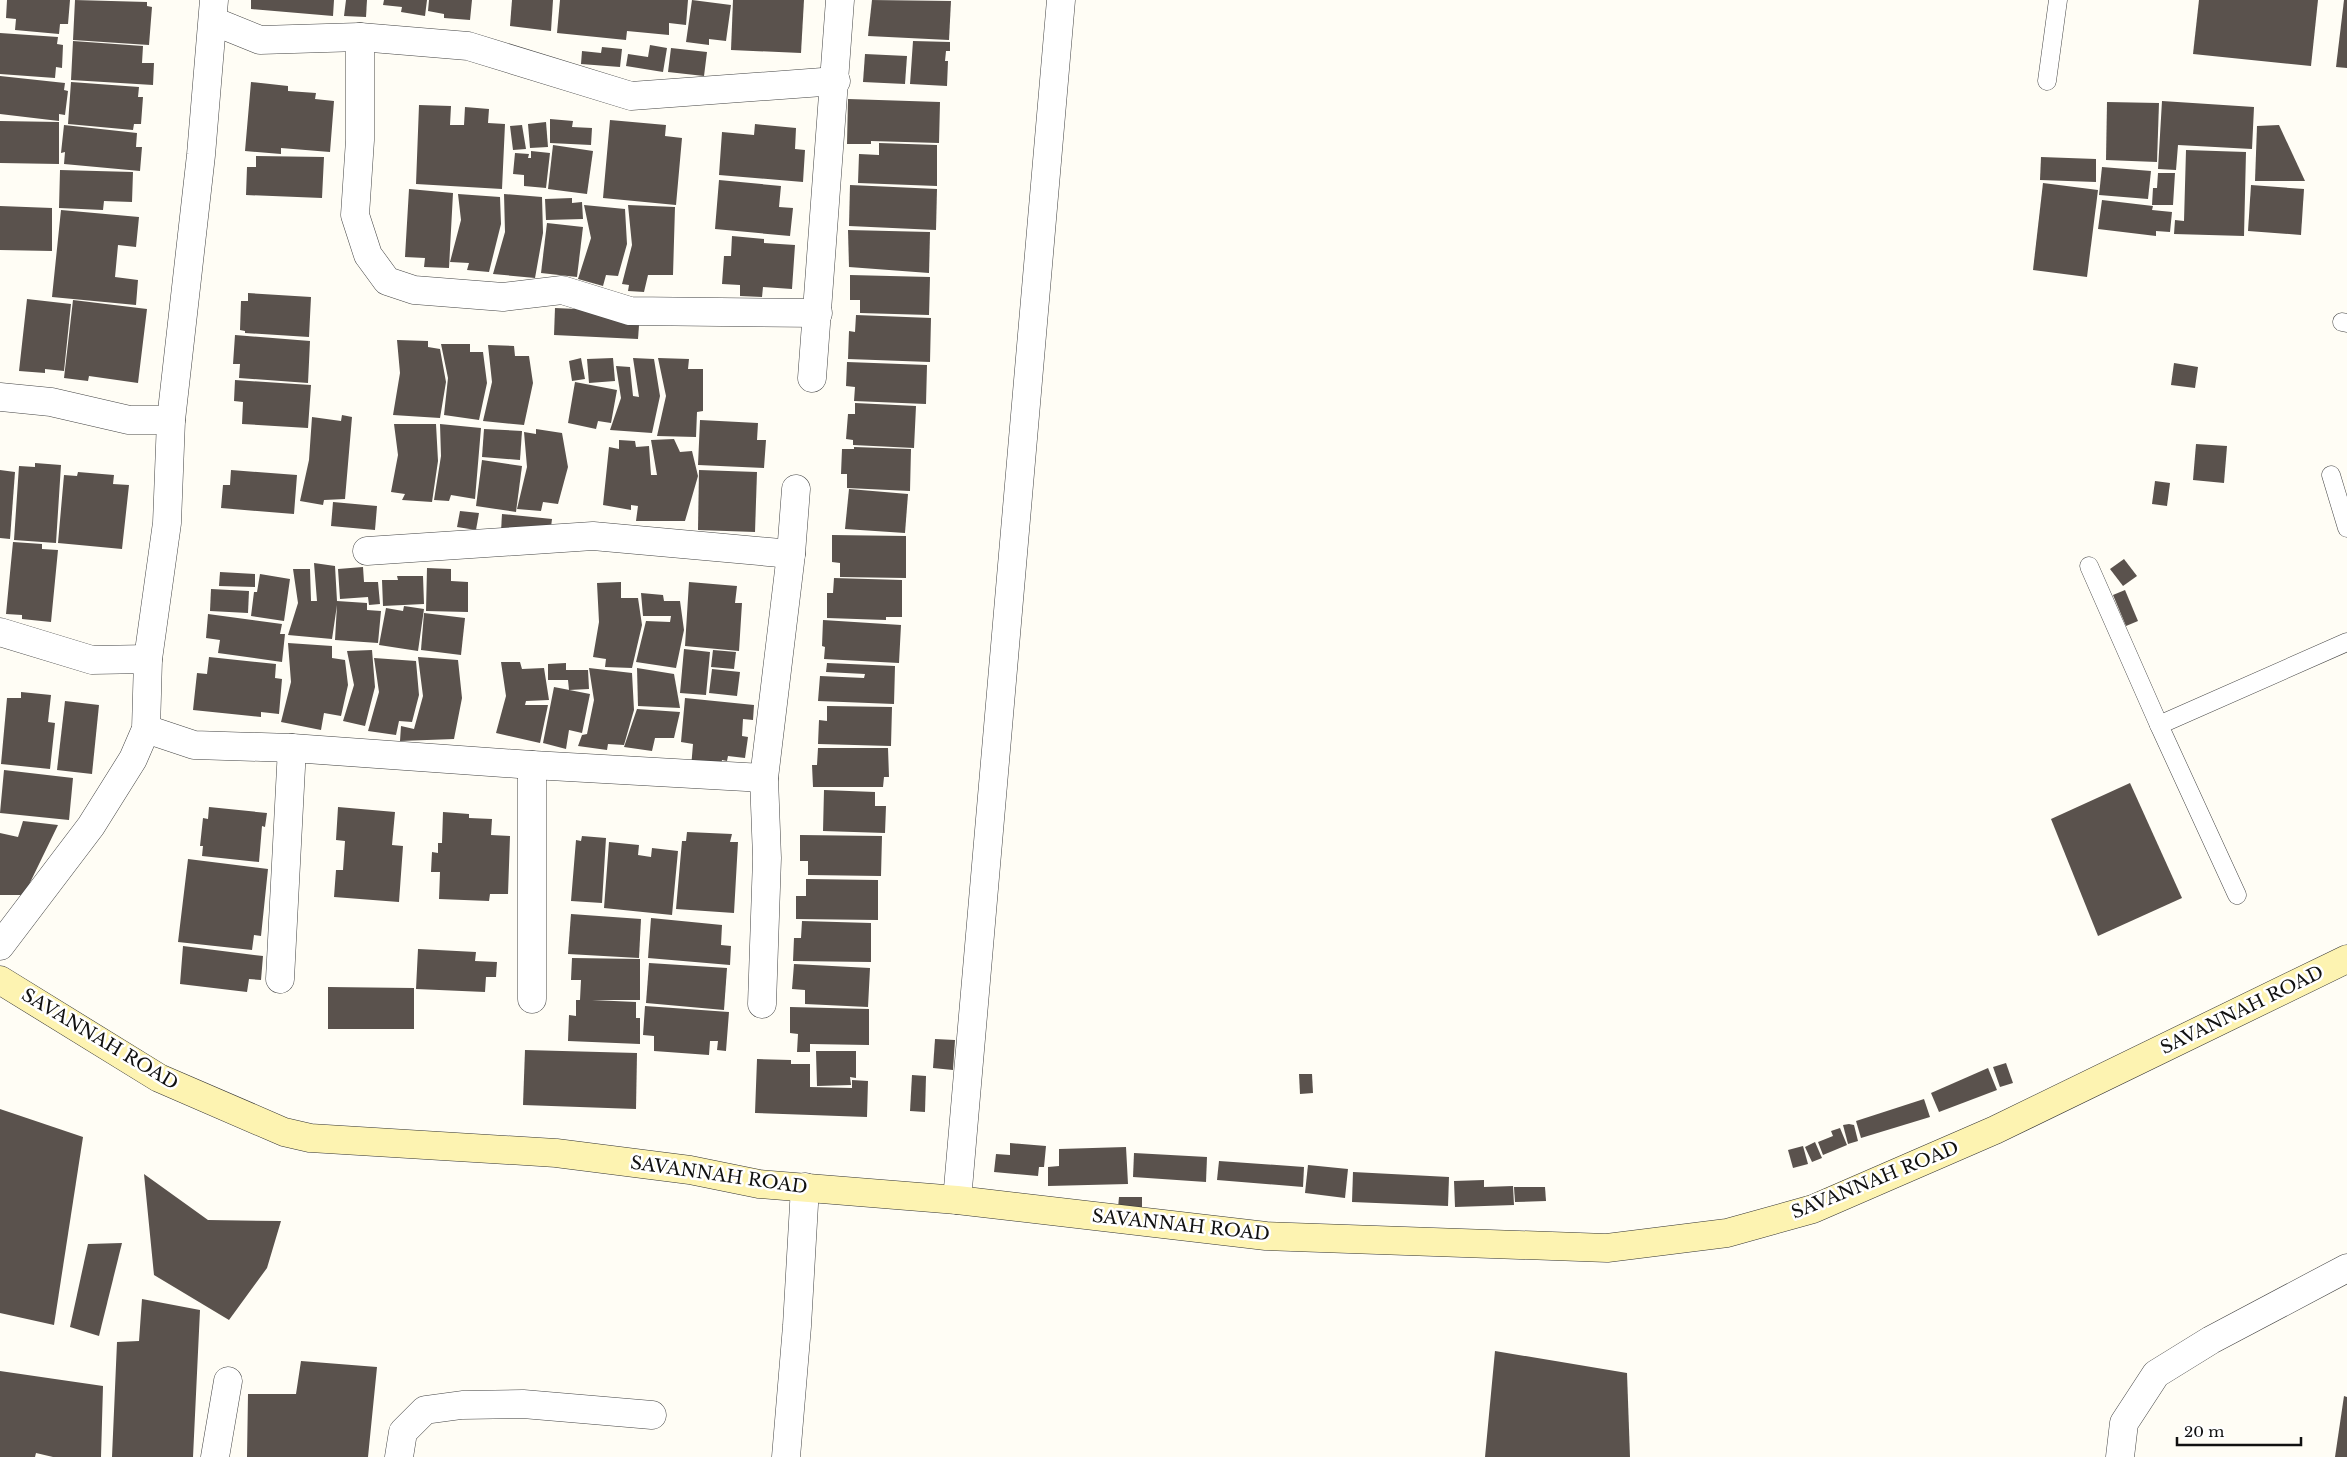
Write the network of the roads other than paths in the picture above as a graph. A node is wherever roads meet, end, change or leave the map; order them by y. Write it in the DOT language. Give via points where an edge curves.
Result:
graph roads {
  1 [pos="840,0"];
  2 [pos="1061,0"];
  3 [pos="2058,0"];
  4 [pos="213,10"];
  5 [pos="360,37"];
  6 [pos="836,81"];
  7 [pos="2047,81"];
  8 [pos="818,313"];
  9 [pos="812,378"];
  10 [pos="0,397"];
  11 [pos="171,420"];
  12 [pos="2330,475"];
  13 [pos="796,489"];
  14 [pos="2347,528"];
  15 [pos="367,551"];
  16 [pos="791,554"];
  17 [pos="2089,566"];
  18 [pos="0,632"];
  19 [pos="2347,642"];
  20 [pos="148,659"];
  21 [pos="2159,725"];
  22 [pos="146,729"];
  23 [pos="292,748"];
  24 [pos="532,765"];
  25 [pos="764,778"];
  26 [pos="2237,895"];
  27 [pos="0,946"];
  28 [pos="2347,959"];
  29 [pos="280,979"];
  30 [pos="0,980"];
  31 [pos="532,999"];
  32 [pos="762,1004"];
  33 [pos="805,1187"];
  34 [pos="957,1200"];
  35 [pos="2347,1268"];
  36 [pos="228,1382"];
  37 [pos="652,1415"];
  38 [pos="215,1457"];
  39 [pos="399,1457"];
  40 [pos="786,1457"];
  41 [pos="2120,1457"];
  1 -- 6 [label="street"];
  2 -- 34 [label="street"];
  3 -- 7 [label="lane"];
  4 -- 5 [label="street" via="260,40"];
  4 -- 11 [label="street" via="201,155"];
  5 -- 6 [label="street" via="468,46 631,96"];
  5 -- 8 [label="street" via="360,140 355,214 368,255 387,281 414,290 503,297 562,290 630,311"];
  6 -- 8 [label="street"];
  8 -- 9 [label="street"];
  10 -- 11 [label="street" via="51,402 129,420"];
  11 -- 20 [label="street" via="167,523"];
  12 -- 14 [label="lane"];
  13 -- 16 [label="street"];
  15 -- 16 [label="street" via="593,536"];
  16 -- 25 [label="street"];
  17 -- 21 [label="lane"];
  18 -- 20 [label="street" via="92,660"];
  19 -- 21 [label="lane"];
  20 -- 22 [label="street"];
  21 -- 26 [label="lane"];
  22 -- 23 [label="street" via="194,745"];
  22 -- 27 [label="street" via="133,759 91,826"];
  23 -- 24 [label="street"];
  23 -- 29 [label="street"];
  24 -- 25 [label="street"];
  24 -- 31 [label="street"];
  25 -- 32 [label="street" via="767,858"];
  28 -- 34 [label="main road, SAVANNAH ROAD" via="1995,1130 1813,1209 1727,1233 1607,1248 1266,1236"];
  30 -- 33 [label="main road, SAVANNAH ROAD" via="159,1078 284,1132 310,1138 556,1153 690,1170 759,1184"];
  33 -- 34 [label="main road, SAVANNAH ROAD"];
  33 -- 40 [label="street"];
  35 -- 41 [label="street" via="2211,1340 2156,1374 2124,1422"];
  36 -- 38 [label="street"];
  37 -- 39 [label="street" via="523,1404 462,1404 425,1410 403,1432"];
}
